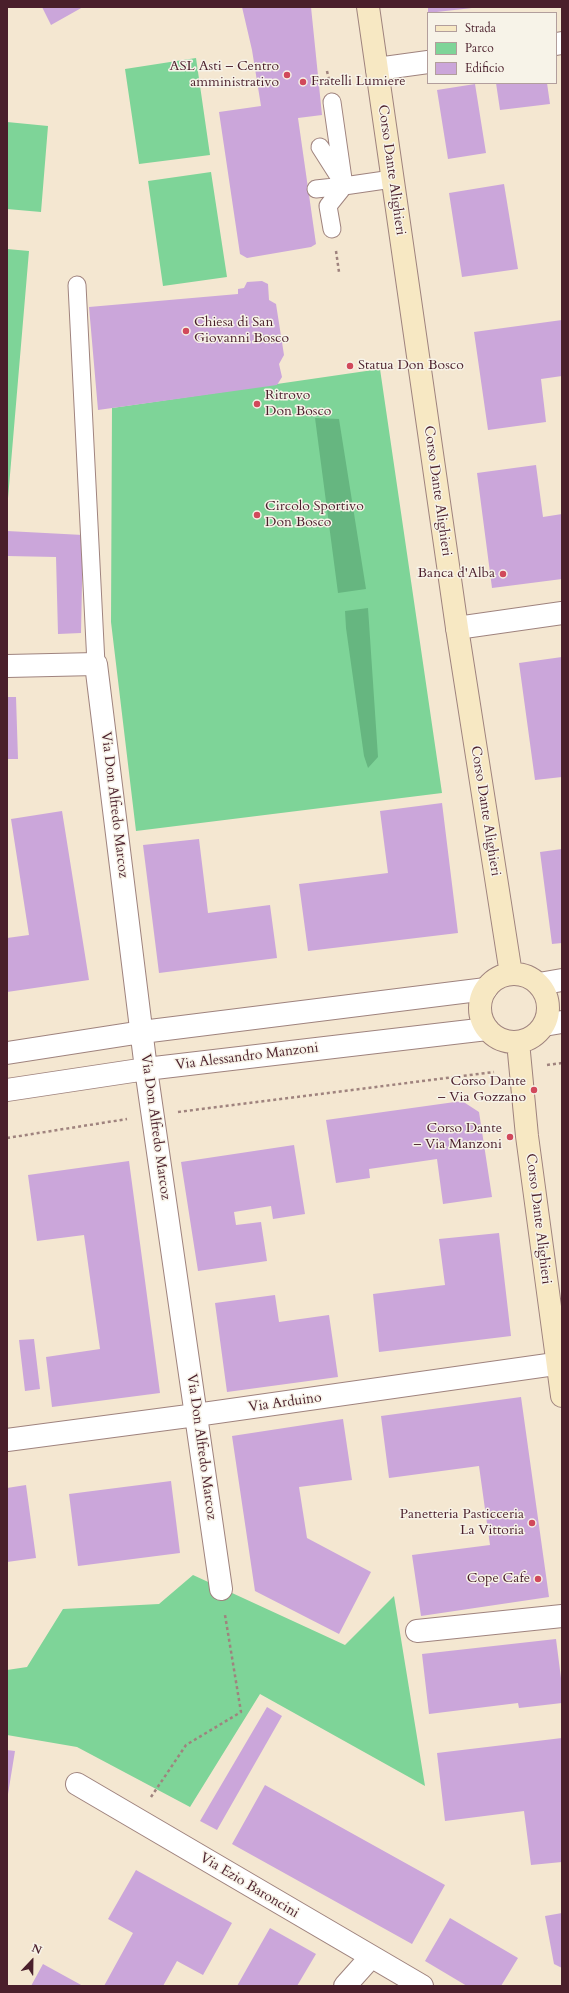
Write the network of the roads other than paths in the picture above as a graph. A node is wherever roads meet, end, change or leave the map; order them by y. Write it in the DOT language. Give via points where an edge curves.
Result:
graph roads {
  1 [pos="368,7"];
  2 [pos="427,62"];
  3 [pos="377,69"];
  4 [pos="332,102"];
  5 [pos="320,147"];
  6 [pos="392,179"];
  7 [pos="344,186"];
  8 [pos="316,189"];
  9 [pos="332,229"];
  10 [pos="77,285"];
  11 [pos="562,613"];
  12 [pos="457,628"];
  13 [pos="96,664"];
  14 [pos="7,666"];
  15 [pos="510,974"];
  16 [pos="562,980"];
  17 [pos="539,984"];
  18 [pos="486,989"];
  19 [pos="553,1024"];
  20 [pos="487,1029"];
  21 [pos="142,1032"];
  22 [pos="518,1042"];
  23 [pos="7,1053"];
  24 [pos="146,1069"];
  25 [pos="7,1090"];
  26 [pos="559,1364"];
  27 [pos="562,1396"];
  28 [pos="196,1415"];
  29 [pos="7,1440"];
  30 [pos="221,1588"];
  31 [pos="562,1616"];
  32 [pos="417,1631"];
  33 [pos="77,1784"];
  34 [pos="370,1958"];
  35 [pos="345,1986"];
  36 [pos="422,1986"];
  1 -- 3 [label="street, Corso Dante Alighieri"];
  2 -- 3 [label="street"];
  3 -- 6 [label="street, Corso Dante Alighieri"];
  4 -- 7 [label="lane"];
  5 -- 7 [label="lane"];
  6 -- 7 [label="lane"];
  6 -- 12 [label="street, Corso Dante Alighieri"];
  7 -- 8 [label="lane"];
  7 -- 9 [label="lane" via="328,206"];
  10 -- 13 [label="lane"];
  11 -- 12 [label="street"];
  12 -- 15 [label="street, Corso Dante Alighieri"];
  13 -- 14 [label="street"];
  13 -- 21 [label="street, Via Don Alfredo Marcoz"];
  15 -- 17 [label="street" via="521,974"];
  15 -- 18 [label="street" via="501,976"];
  16 -- 17 [label="street"];
  17 -- 19 [label="street" via="545,993 548,1015"];
  18 -- 20 [label="street" via="480,1009"];
  18 -- 21 [label="street"];
  19 -- 22 [label="street"];
  20 -- 22 [label="street" via="506,1041"];
  20 -- 24 [label="street, Via Alessandro Manzoni"];
  21 -- 23 [label="street"];
  21 -- 24 [label="street, Via Don Alfredo Marcoz"];
  22 -- 26 [label="street, Corso Dante Alighieri" via="527,1136"];
  24 -- 25 [label="street, Via Alessandro Manzoni"];
  24 -- 28 [label="street, Via Don Alfredo Marcoz"];
  26 -- 27 [label="street, Corso Dante Alighieri"];
  26 -- 28 [label="street, Via Arduino"];
  28 -- 29 [label="street, Via Arduino"];
  28 -- 30 [label="street, Via Don Alfredo Marcoz"];
  31 -- 32 [label="street"];
  33 -- 34 [label="street, Via Ezio Baroncini"];
  34 -- 35 [label="street"];
  34 -- 36 [label="street, Via Ezio Baroncini"];
}
